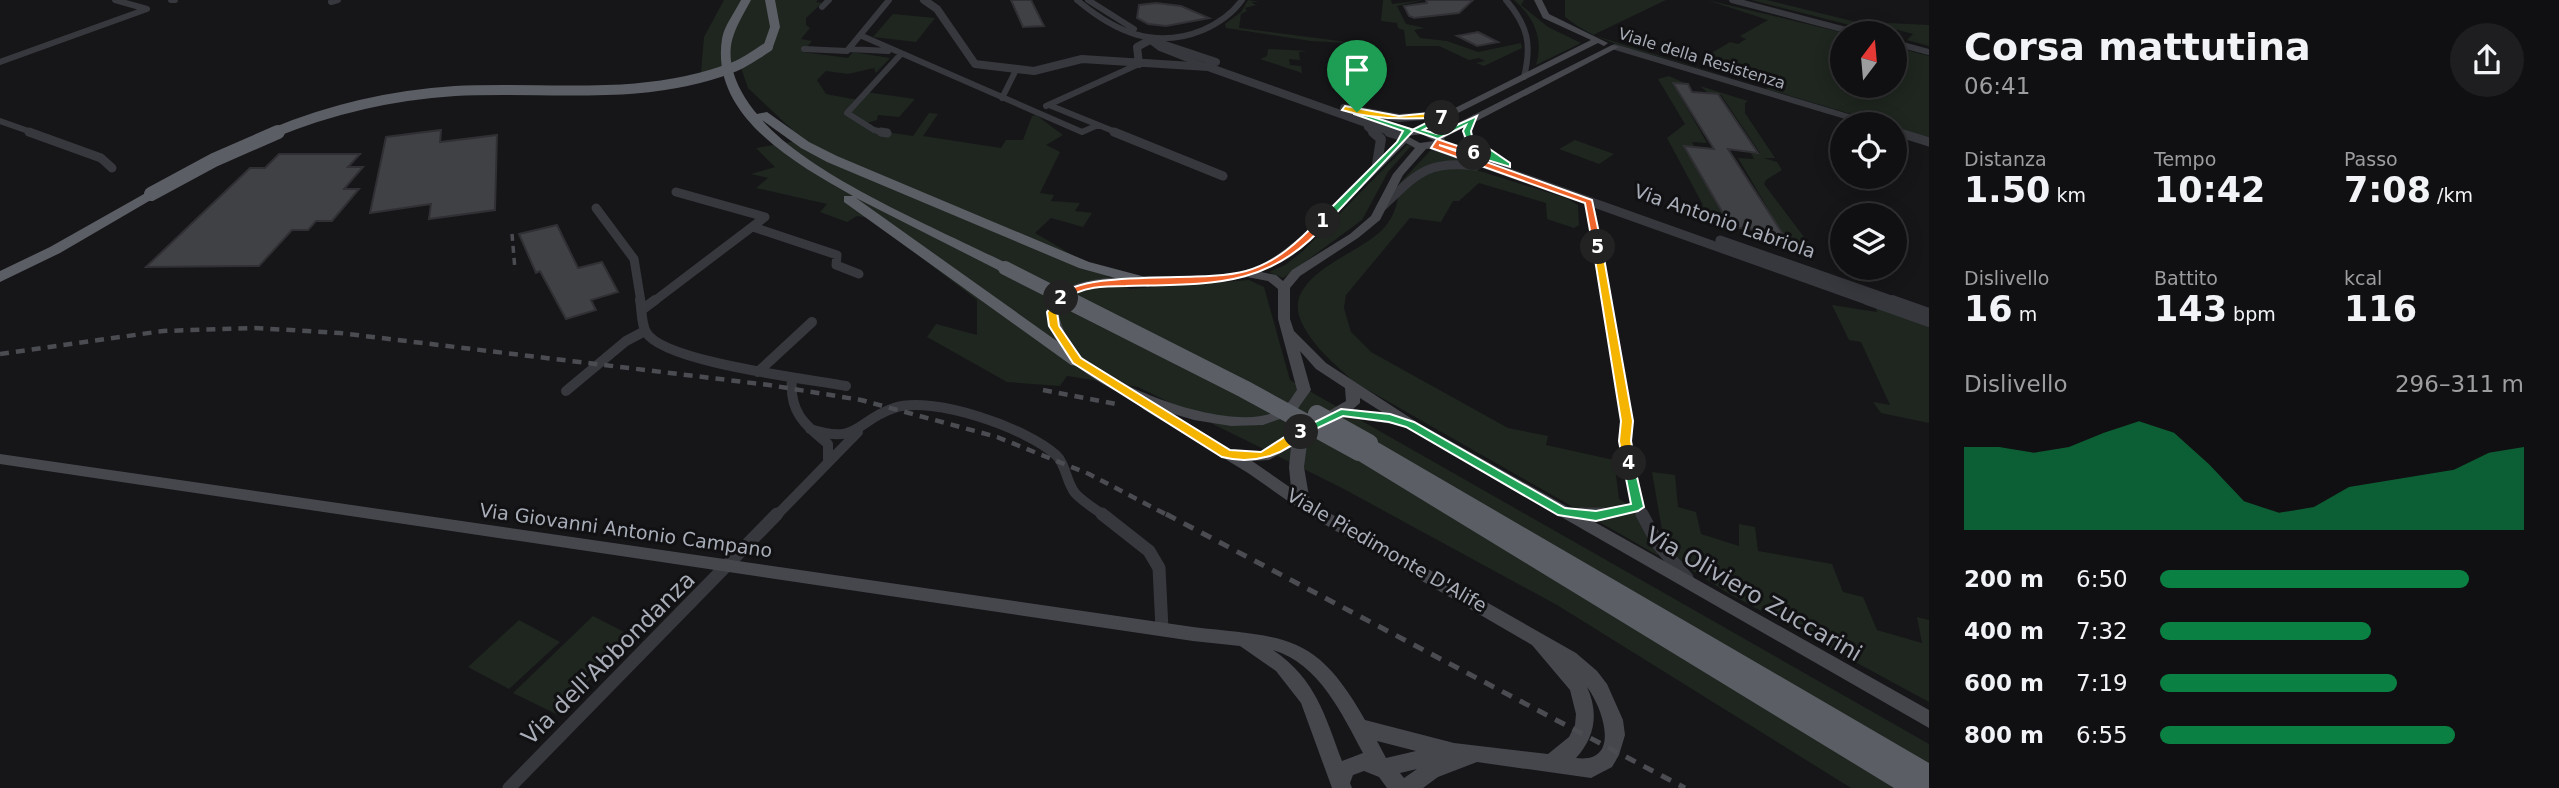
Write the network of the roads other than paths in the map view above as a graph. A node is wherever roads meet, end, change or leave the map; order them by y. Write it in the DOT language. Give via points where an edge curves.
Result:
graph roads {
  1 [pos="115,0"];
  2 [pos="746,0"];
  3 [pos="756,0"];
  4 [pos="770,0"];
  5 [pos="830,0"];
  6 [pos="889,0"];
  7 [pos="924,0"];
  8 [pos="1077,0"];
  9 [pos="1088,0"];
  10 [pos="1242,0"];
  11 [pos="1506,0"];
  12 [pos="1538,0"];
  13 [pos="1732,0"];
  14 [pos="822,7"];
  15 [pos="1830,26"];
  16 [pos="1139,33"];
  17 [pos="862,36"];
  18 [pos="1150,40"];
  19 [pos="1597,41"];
  20 [pos="1173,42"];
  21 [pos="1908,46"];
  22 [pos="1615,47"];
  23 [pos="849,49"];
  24 [pos="804,50"];
  25 [pos="892,50"];
  26 [pos="1929,51"];
  27 [pos="901,54"];
  28 [pos="0,62"];
  29 [pos="1139,64"];
  30 [pos="1208,67"];
  31 [pos="1015,72"];
  32 [pos="1524,77"];
  33 [pos="1002,98"];
  34 [pos="1049,105"];
  35 [pos="1345,108"];
  36 [pos="1034,112"];
  37 [pos="1832,112"];
  38 [pos="1451,114"];
  39 [pos="763,115"];
  40 [pos="1474,118"];
  41 [pos="0,121"];
  42 [pos="1359,121"];
  43 [pos="1098,125"];
  44 [pos="887,133"];
  45 [pos="1408,134"];
  46 [pos="768,135"];
  47 [pos="1907,135"];
  48 [pos="1434,142"];
  49 [pos="1929,142"];
  50 [pos="1377,164"];
  51 [pos="112,167"];
  52 [pos="1503,167"];
  53 [pos="1223,176"];
  54 [pos="676,192"];
  55 [pos="1589,202"];
  56 [pos="1383,206"];
  57 [pos="596,208"];
  58 [pos="753,227"];
  59 [pos="1010,265"];
  60 [pos="859,274"];
  61 [pos="1249,274"];
  62 [pos="0,277"];
  63 [pos="1148,282"];
  64 [pos="1284,288"];
  65 [pos="643,309"];
  66 [pos="1929,313"];
  67 [pos="812,322"];
  68 [pos="1929,322"];
  69 [pos="645,331"];
  70 [pos="1290,333"];
  71 [pos="1077,361"];
  72 [pos="758,372"];
  73 [pos="792,378"];
  74 [pos="846,386"];
  75 [pos="1352,388"];
  76 [pos="566,391"];
  77 [pos="1135,397"];
  78 [pos="1341,412"];
  79 [pos="1410,425"];
  80 [pos="810,429"];
  81 [pos="1303,430"];
  82 [pos="858,432"];
  83 [pos="1364,447"];
  84 [pos="1226,454"];
  85 [pos="0,458"];
  86 [pos="824,465"];
  87 [pos="1303,504"];
  88 [pos="1638,507"];
  89 [pos="1563,512"];
  90 [pos="728,566"];
  91 [pos="1696,587"];
  92 [pos="1162,629"];
  93 [pos="1532,636"];
  94 [pos="1245,641"];
  95 [pos="1929,720"];
  96 [pos="1357,726"];
  97 [pos="1468,752"];
  98 [pos="1550,763"];
  99 [pos="1381,768"];
  100 [pos="1929,776"];
  101 [pos="1341,786"];
  102 [pos="509,788"];
  103 [pos="1399,788"];
  104 [pos="1406,788"];
  105 [pos="1917,788"];
  1 -- 28 [label="street" via="147,9"];
  2 -- 46 [label="highway" via="730,28 724,63 739,99"];
  3 -- 39 [label="highway" via="740,28 735,62 741,83"];
  4 -- 62 [label="highway, bridge" via="775,27 768,47 724,71 674,84 448,91 329,112 213,158"];
  5 -- 14 [label="street"];
  6 -- 17 [label="street"];
  7 -- 29 [label="street" via="937,9 975,64 1034,71 1078,59"];
  8 -- 18 [label="street" via="1107,22"];
  9 -- 16 [label="street"];
  10 -- 20 [label="street" via="1208,28"];
  11 -- 32 [label="street" via="1528,29 1530,54"];
  12 -- 19 [label="main road, Viale della Resistenza" via="1546,16"];
  13 -- 15 [label="street"];
  16 -- 18 [label="street"];
  16 -- 20 [label="street"];
  17 -- 23 [label="street"];
  17 -- 25 [label="street"];
  18 -- 20 [label="street"];
  18 -- 29 [label="street" via="1137,47"];
  18 -- 30 [label="street"];
  19 -- 22 [label="main road, Viale della Resistenza"];
  19 -- 32 [label="main road"];
  20 -- 35 [label="street"];
  21 -- 26 [label="street"];
  22 -- 37 [label="street, Viale della Resistenza"];
  22 -- 40 [label="main road"];
  23 -- 24 [label="street"];
  23 -- 25 [label="street"];
  25 -- 27 [label="street"];
  27 -- 33 [label="street"];
  27 -- 44 [label="street" via="847,113"];
  29 -- 30 [label="street"];
  29 -- 34 [label="street"];
  30 -- 42 [label="street"];
  31 -- 33 [label="street"];
  32 -- 38 [label="main road"];
  33 -- 36 [label="street"];
  34 -- 36 [label="street"];
  34 -- 43 [label="street"];
  35 -- 38 [label="street" via="1399,118"];
  35 -- 45 [label="street"];
  36 -- 43 [label="street" via="1082,132"];
  38 -- 45 [label="main road"];
  39 -- 59 [label="highway" via="790,141 838,173"];
  39 -- 63 [label="highway" via="805,145 845,164 1084,265"];
  40 -- 48 [label="main road"];
  40 -- 52 [label="street, Via Antonio Labriola" via="1468,138"];
  41 -- 51 [label="street" via="101,158"];
  42 -- 45 [label="street"];
  42 -- 50 [label="street" via="1381,139"];
  43 -- 53 [label="street"];
  45 -- 48 [label="main road"];
  45 -- 48 [label="main road"];
  45 -- 50 [label="main road"];
  46 -- 59 [label="highway" via="828,177"];
  46 -- 71 [label="highway" via="790,161"];
  47 -- 49 [label="street"];
  48 -- 52 [label="street, Via Antonio Labriola"];
  48 -- 56 [label="main road" via="1398,174"];
  50 -- 61 [label="main road" via="1294,251"];
  52 -- 55 [label="street, Via Antonio Labriola"];
  52 -- 56 [label="street, Via Antonio Labriola" via="1442,162 1425,166"];
  52 -- 66 [label="street, Via Antonio Labriola"];
  54 -- 58 [label="street" via="765,217"];
  55 -- 68 [label="street, Via Antonio Labriola"];
  55 -- 88 [label="street" via="1616,346 1627,421 1625,441"];
  56 -- 64 [label="main road" via="1366,228 1311,262"];
  57 -- 65 [label="street" via="634,259"];
  58 -- 60 [label="street" via="836,254 836,265"];
  58 -- 65 [label="street"];
  59 -- 83 [label="highway, bridge"];
  61 -- 63 [label="main road"];
  61 -- 64 [label="main road" via="1272,278"];
  63 -- 71 [label="main road" via="1098,284 1068,292 1058,301 1052,312 1054,326"];
  64 -- 70 [label="main road" via="1282,303"];
  65 -- 69 [label="street"];
  67 -- 72 [label="street"];
  69 -- 72 [label="street" via="666,348 696,359"];
  69 -- 76 [label="street" via="626,341"];
  70 -- 75 [label="main road, Via Oliviero Zuccarini" via="1321,366"];
  70 -- 77 [label="main road" via="1304,390 1301,401 1282,417 1262,421 1214,418"];
  71 -- 77 [label="main road, Viale Piedimonte D'Alife"];
  72 -- 73 [label="street"];
  73 -- 74 [label="street"];
  73 -- 80 [label="street" via="789,399 796,416"];
  75 -- 78 [label="main road" via="1353,402"];
  75 -- 79 [label="main road, Via Oliviero Zuccarini"];
  77 -- 84 [label="main road, Viale Piedimonte D'Alife"];
  78 -- 79 [label="main road, Via Oliviero Zuccarini"];
  78 -- 81 [label="main road"];
  79 -- 89 [label="main road, Via Oliviero Zuccarini"];
  80 -- 82 [label="street" via="841,435"];
  80 -- 86 [label="street" via="828,444 831,452"];
  81 -- 84 [label="main road" via="1264,456"];
  81 -- 87 [label="main road" via="1295,468"];
  82 -- 86 [label="street, Via dell'Abbondanza"];
  82 -- 92 [label="street, Via dell'Abbondanza" via="894,408 921,407 967,413 1040,442 1059,457 1074,492 1149,551 1159,568"];
  83 -- 100 [label="highway"];
  83 -- 105 [label="highway"];
  84 -- 87 [label="main road, Viale Piedimonte D'Alife"];
  85 -- 90 [label="main road, Via Giovanni Antonio Campano"];
  86 -- 90 [label="street, Via dell'Abbondanza"];
  87 -- 93 [label="main road, Viale Piedimonte D'Alife"];
  88 -- 89 [label="street" via="1596,516"];
  88 -- 91 [label="street" via="1658,544"];
  89 -- 91 [label="main road, Via Oliviero Zuccarini"];
  90 -- 92 [label="main road, Via Giovanni Antonio Campano"];
  90 -- 102 [label="street, Via dell'Abbondanza"];
  91 -- 95 [label="main road, Via Oliviero Zuccarini"];
  92 -- 94 [label="main road, Via Giovanni Antonio Campano"];
  93 -- 98 [label="main road, Viale Piedimonte D'Alife" via="1580,691 1585,709 1581,738 1564,758"];
  93 -- 98 [label="main road, Viale Piedimonte D'Alife" via="1562,652 1594,680 1605,696 1615,733 1612,751 1599,765 1579,769"];
  94 -- 96 [label="main road, Via Giovanni Antonio Campano" via="1286,647 1309,662 1339,694"];
  94 -- 101 [label="main road" via="1282,666 1309,698"];
  96 -- 97 [label="main road"];
  96 -- 99 [label="main road, Via Giovanni Antonio Campano"];
  97 -- 98 [label="main road, Viale Piedimonte D'Alife"];
  97 -- 99 [label="main road, Viale Piedimonte D'Alife"];
  97 -- 104 [label="main road, Viale Piedimonte D'Alife"];
  99 -- 101 [label="main road, Viale Piedimonte D'Alife" via="1364,762 1353,764 1345,769"];
  99 -- 103 [label="main road, Via Giovanni Antonio Campano"];
}
